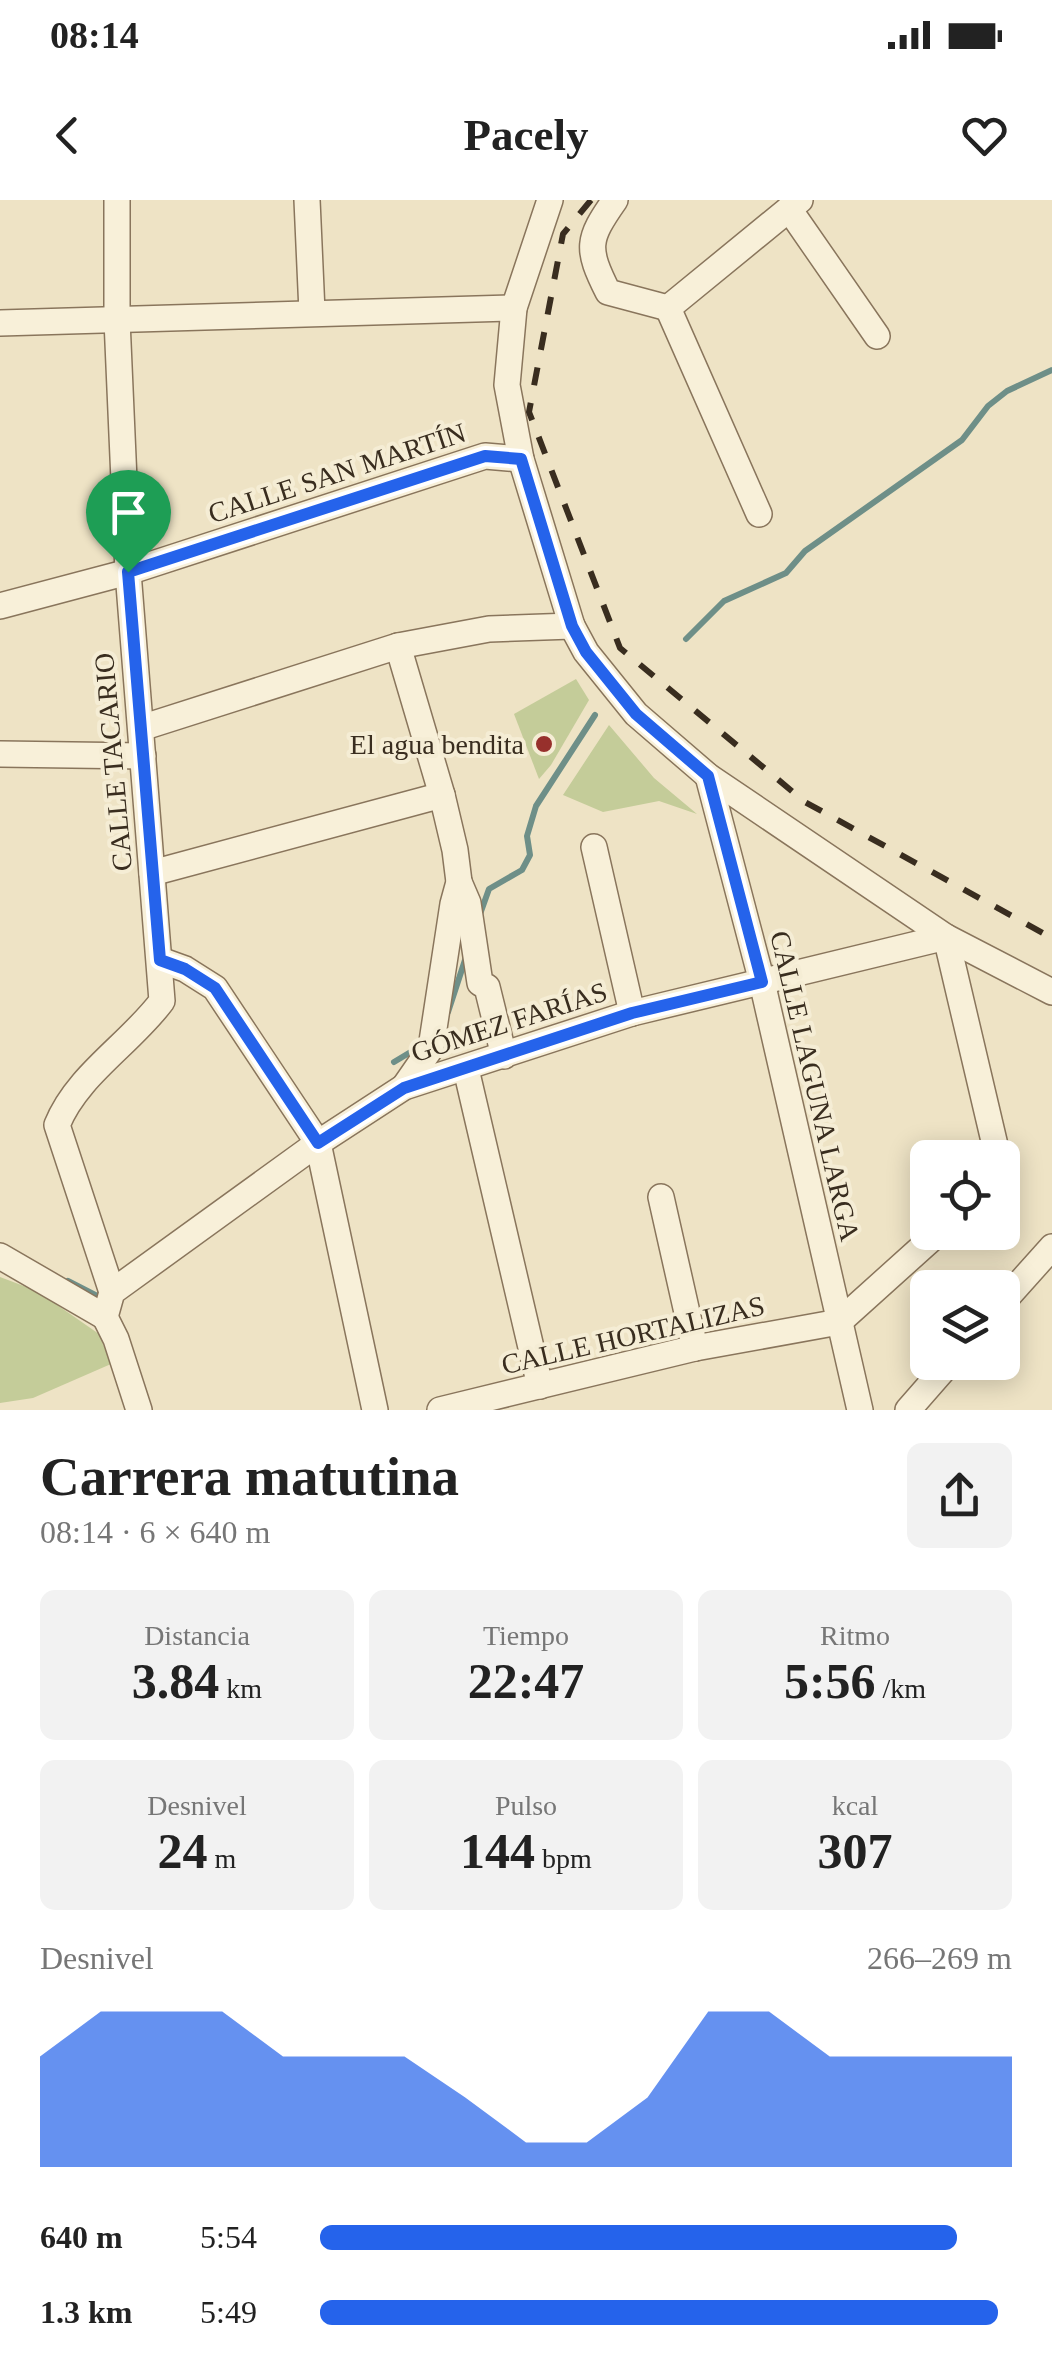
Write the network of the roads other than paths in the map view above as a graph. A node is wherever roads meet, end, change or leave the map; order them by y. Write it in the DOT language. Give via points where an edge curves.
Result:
graph roads {
  1 [pos="118,200"];
  2 [pos="307,200"];
  3 [pos="550,200"];
  4 [pos="615,200"];
  5 [pos="795,205"];
  6 [pos="514,308"];
  7 [pos="668,308"];
  8 [pos="312,312"];
  9 [pos="117,320"];
  10 [pos="0,324"];
  11 [pos="877,336"];
  12 [pos="521,459"];
  13 [pos="759,514"];
  14 [pos="128,572"];
  15 [pos="0,606"];
  16 [pos="572,626"];
  17 [pos="398,646"];
  18 [pos="141,728"];
  19 [pos="0,754"];
  20 [pos="143,756"];
  21 [pos="708,776"];
  22 [pos="442,795"];
  23 [pos="594,846"];
  24 [pos="152,873"];
  25 [pos="460,896"];
  26 [pos="946,937"];
  27 [pos="160,960"];
  28 [pos="762,982"];
  29 [pos="1052,992"];
  30 [pos="632,1013"];
  31 [pos="504,1056"];
  32 [pos="466,1069"];
  33 [pos="404,1088"];
  34 [pos="994,1140"];
  35 [pos="318,1143"];
  36 [pos="661,1197"];
  37 [pos="1052,1247"];
  38 [pos="919,1250"];
  39 [pos="0,1256"];
  40 [pos="1020,1283"];
  41 [pos="108,1304"];
  42 [pos="839,1322"];
  43 [pos="695,1348"];
  44 [pos="934,1380"];
  45 [pos="540,1386"];
  46 [pos="139,1410"];
  47 [pos="375,1410"];
  48 [pos="440,1410"];
  49 [pos="860,1410"];
  50 [pos="908,1410"];
  1 -- 9 [label="street, CALLE TACARIO"];
  2 -- 8 [label="street"];
  3 -- 6 [label="street"];
  4 -- 7 [label="street" via="593,232 594,263 608,292"];
  5 -- 7 [label="street"];
  5 -- 11 [label="street"];
  6 -- 8 [label="street"];
  6 -- 12 [label="street" via="508,385"];
  7 -- 13 [label="street"];
  8 -- 9 [label="street"];
  9 -- 10 [label="street"];
  9 -- 14 [label="street, CALLE TACARIO"];
  12 -- 14 [label="street, CALLE SAN MARTÍN" via="485,456"];
  12 -- 16 [label="street"];
  14 -- 15 [label="street, CALLE SAN MARTÍN"];
  14 -- 18 [label="street, CALLE TACARIO"];
  16 -- 17 [label="street" via="489,630"];
  16 -- 21 [label="street" via="636,714"];
  17 -- 18 [label="street"];
  17 -- 22 [label="street"];
  18 -- 20 [label="street, CALLE TACARIO"];
  19 -- 20 [label="street"];
  20 -- 24 [label="street, CALLE TACARIO"];
  21 -- 26 [label="street"];
  21 -- 28 [label="street, CALLE LAGUNA LARGA"];
  22 -- 24 [label="street"];
  22 -- 25 [label="street"];
  23 -- 30 [label="street"];
  24 -- 27 [label="street, CALLE TACARIO"];
  25 -- 31 [label="street"];
  25 -- 33 [label="street" via="432,1048"];
  26 -- 28 [label="street, GÓMEZ FARÍAS"];
  26 -- 29 [label="street"];
  26 -- 34 [label="street"];
  27 -- 35 [label="street" via="215,988"];
  27 -- 41 [label="street, CALLE TACARIO" via="162,1000 67,1099 56,1125"];
  28 -- 30 [label="street, GÓMEZ FARÍAS"];
  28 -- 42 [label="street, CALLE LAGUNA LARGA"];
  30 -- 31 [label="street, GÓMEZ FARÍAS"];
  31 -- 32 [label="street, GÓMEZ FARÍAS"];
  32 -- 33 [label="street, GÓMEZ FARÍAS"];
  32 -- 45 [label="street"];
  33 -- 35 [label="street, GÓMEZ FARÍAS"];
  35 -- 41 [label="street, GÓMEZ FARÍAS"];
  35 -- 47 [label="street"];
  36 -- 43 [label="street"];
  37 -- 40 [label="street"];
  38 -- 42 [label="street"];
  39 -- 41 [label="street"];
  41 -- 46 [label="street, CALLE TACARIO"];
  42 -- 43 [label="street, CALLE HORTALIZAS"];
  42 -- 49 [label="street, CALLE LAGUNA LARGA"];
  43 -- 45 [label="street, CALLE HORTALIZAS"];
  44 -- 50 [label="street"];
  45 -- 48 [label="street, CALLE HORTALIZAS"];
}
